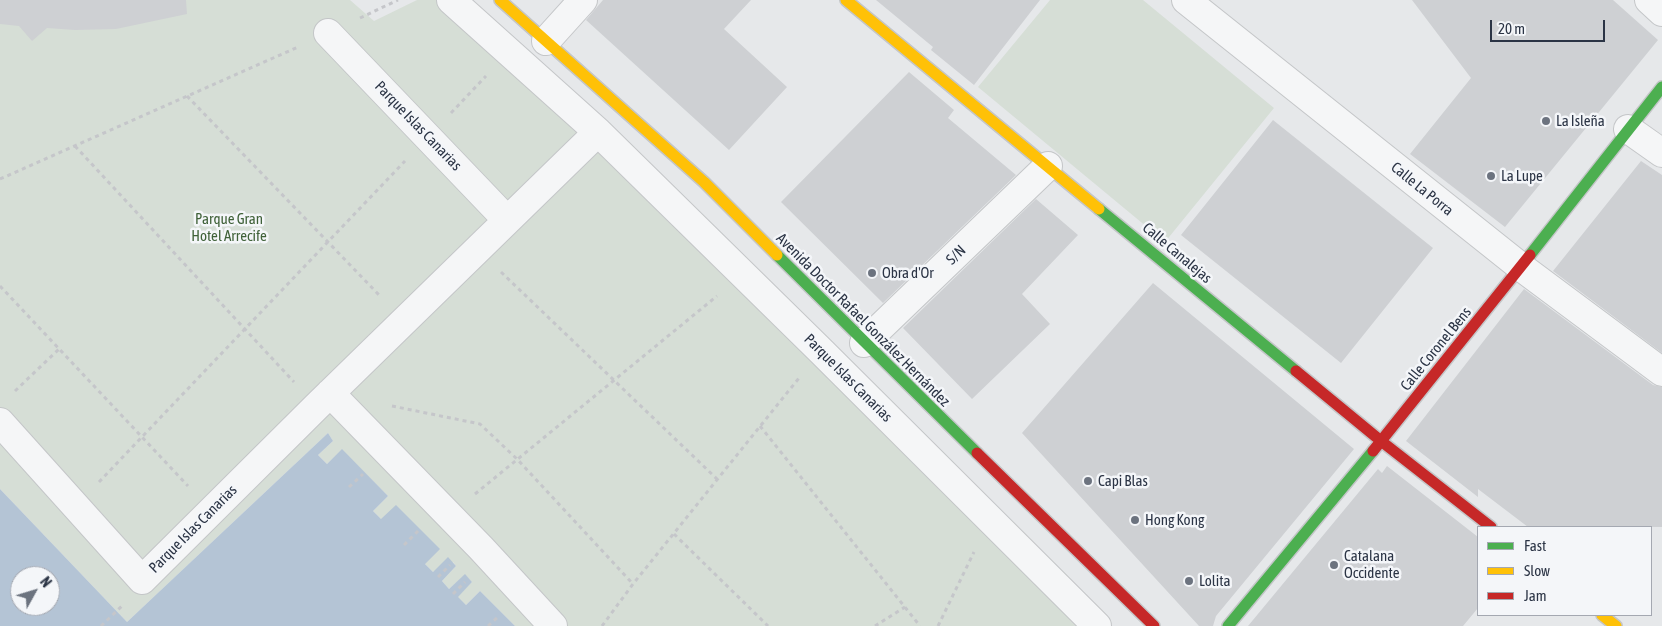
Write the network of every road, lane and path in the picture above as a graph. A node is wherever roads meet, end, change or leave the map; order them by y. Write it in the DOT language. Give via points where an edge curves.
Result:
graph roads {
  1 [pos="451,0"];
  2 [pos="500,0"];
  3 [pos="583,0"];
  4 [pos="846,0"];
  5 [pos="1649,0"];
  6 [pos="1202,5"];
  7 [pos="1662,12"];
  8 [pos="328,33"];
  9 [pos="546,41"];
  10 [pos="509,52"];
  11 [pos="1662,87"];
  12 [pos="187,96"];
  13 [pos="1628,130"];
  14 [pos="598,132"];
  15 [pos="428,137"];
  16 [pos="75,146"];
  17 [pos="1662,153"];
  18 [pos="1048,166"];
  19 [pos="0,180"];
  20 [pos="507,220"];
  21 [pos="328,242"];
  22 [pos="477,249"];
  23 [pos="1521,267"];
  24 [pos="743,274"];
  25 [pos="0,286"];
  26 [pos="404,320"];
  27 [pos="245,329"];
  28 [pos="864,343"];
  29 [pos="59,349"];
  30 [pos="821,351"];
  31 [pos="1662,372"];
  32 [pos="614,380"];
  33 [pos="13,393"];
  34 [pos="323,400"];
  35 [pos="386,405"];
  36 [pos="0,422"];
  37 [pos="760,426"];
  38 [pos="142,437"];
  39 [pos="1381,441"];
  40 [pos="517,460"];
  41 [pos="364,472"];
  42 [pos="718,479"];
  43 [pos="350,487"];
  44 [pos="76,506"];
  45 [pos="211,511"];
  46 [pos="449,515"];
  47 [pos="990,520"];
  48 [pos="1489,526"];
  49 [pos="420,529"];
  50 [pos="674,534"];
  51 [pos="404,544"];
  52 [pos="453,562"];
  53 [pos="438,577"];
  54 [pos="468,578"];
  55 [pos="633,584"];
  56 [pos="453,594"];
  57 [pos="905,607"];
  58 [pos="502,613"];
  59 [pos="1603,616"];
  60 [pos="488,626"];
  61 [pos="553,626"];
  62 [pos="602,626"];
  63 [pos="768,626"];
  64 [pos="875,626"];
  65 [pos="920,626"];
  66 [pos="938,626"];
  67 [pos="1097,626"];
  68 [pos="1154,626"];
  69 [pos="1228,626"];
  70 [pos="1616,626"];
  1 -- 10 [label="street, Parque Islas Canarias"];
  2 -- 9 [label="street, Avenida Doctor Rafael González Hernández"];
  3 -- 9 [label="street"];
  4 -- 18 [label="street, Calle Canalejas"];
  5 -- 7 [label="street"];
  6 -- 23 [label="street, Calle La Porra"];
  8 -- 12 [label="path"];
  8 -- 15 [label="street, Parque Islas Canarias"];
  9 -- 28 [label="street, Avenida Doctor Rafael González Hernández" via="704,182"];
  10 -- 14 [label="street, Parque Islas Canarias"];
  10 -- 15 [label="path"];
  11 -- 13 [label="street, Calle Coronel Bens"];
  12 -- 16 [label="path"];
  12 -- 21 [label="path"];
  13 -- 17 [label="street"];
  13 -- 23 [label="street, Calle Coronel Bens"];
  14 -- 20 [label="street, Parque Islas Canarias"];
  14 -- 24 [label="street, Parque Islas Canarias"];
  15 -- 20 [label="street, Parque Islas Canarias"];
  15 -- 21 [label="path"];
  16 -- 19 [label="path"];
  16 -- 27 [label="path"];
  18 -- 28 [label="street, S/N"];
  18 -- 39 [label="street, Calle Canalejas"];
  20 -- 22 [label="street, Parque Islas Canarias"];
  21 -- 26 [label="path"];
  21 -- 27 [label="path"];
  22 -- 26 [label="street, Parque Islas Canarias"];
  22 -- 32 [label="path"];
  23 -- 31 [label="street, Calle La Porra"];
  23 -- 39 [label="street, Calle Coronel Bens"];
  24 -- 30 [label="street, Parque Islas Canarias"];
  24 -- 32 [label="path"];
  25 -- 29 [label="path"];
  26 -- 34 [label="street, Parque Islas Canarias"];
  27 -- 34 [label="path"];
  27 -- 38 [label="path"];
  28 -- 68 [label="street, Avenida Doctor Rafael González Hernández"];
  29 -- 33 [label="path"];
  29 -- 38 [label="path"];
  30 -- 37 [label="path"];
  30 -- 47 [label="street, Parque Islas Canarias"];
  32 -- 40 [label="path"];
  32 -- 42 [label="path"];
  34 -- 45 [label="street, Parque Islas Canarias"];
  34 -- 46 [label="street"];
  35 -- 40 [label="path" via="480,424"];
  36 -- 44 [label="street, Parque Islas Canarias"];
  37 -- 42 [label="path"];
  37 -- 57 [label="path"];
  38 -- 44 [label="path"];
  38 -- 45 [label="path"];
  39 -- 48 [label="street, Calle Canalejas"];
  39 -- 69 [label="street, Calle Coronel Bens"];
  40 -- 46 [label="path"];
  40 -- 55 [label="path"];
  41 -- 43 [label="path"];
  42 -- 50 [label="path"];
  44 -- 45 [label="street, Parque Islas Canarias" via="142,580"];
  46 -- 61 [label="street"];
  47 -- 66 [label="path"];
  47 -- 67 [label="street, Parque Islas Canarias"];
  49 -- 51 [label="path"];
  50 -- 55 [label="path"];
  50 -- 63 [label="path"];
  52 -- 53 [label="path"];
  54 -- 56 [label="path"];
  55 -- 62 [label="path"];
  57 -- 64 [label="path"];
  57 -- 65 [label="path"];
  58 -- 60 [label="path"];
  59 -- 70 [label="street"];
}
